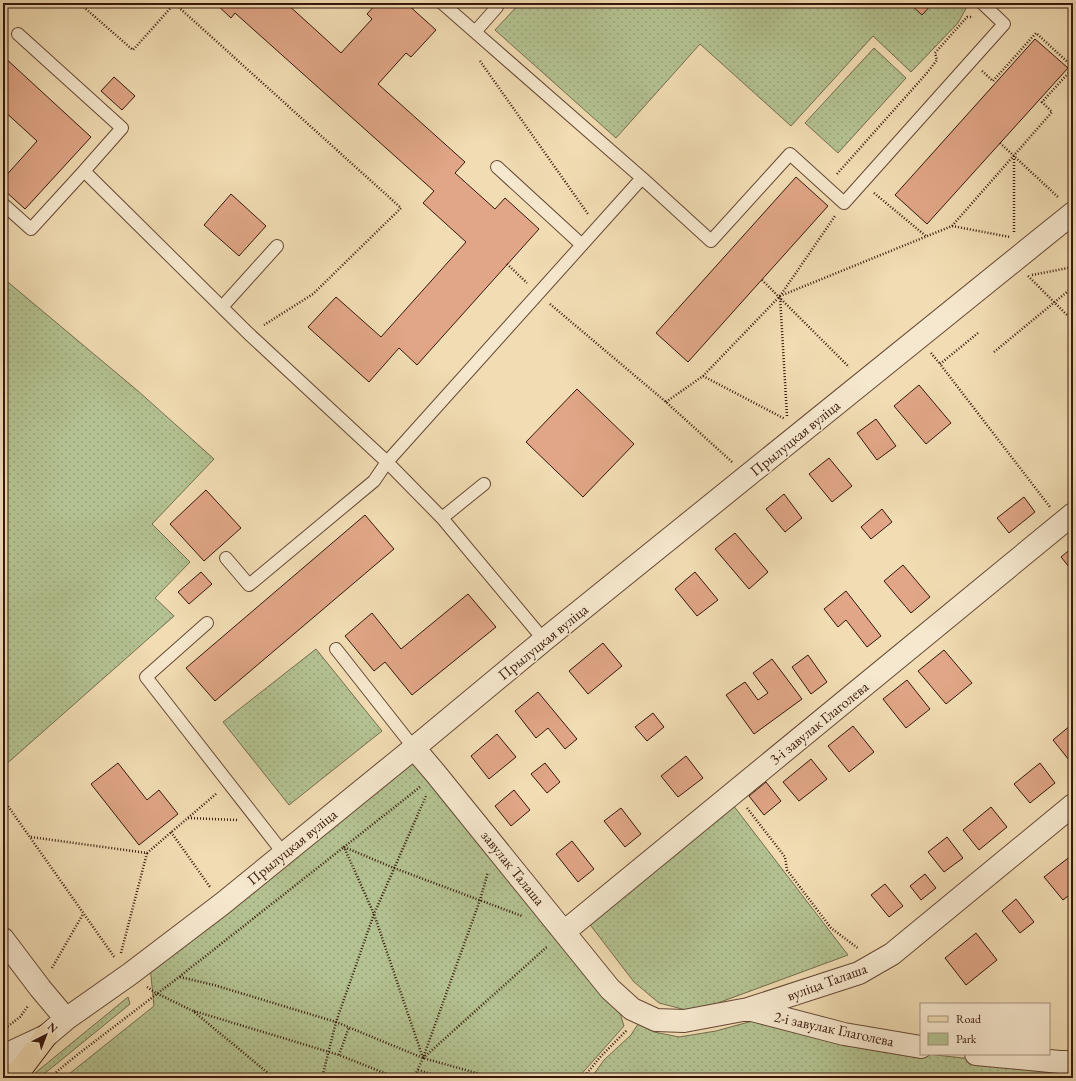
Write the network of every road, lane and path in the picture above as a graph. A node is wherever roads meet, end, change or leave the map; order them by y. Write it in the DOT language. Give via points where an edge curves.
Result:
graph roads {
  1 [pos="79,3"];
  2 [pos="174,3"];
  3 [pos="416,3"];
  4 [pos="442,3"];
  5 [pos="497,3"];
  6 [pos="984,5"];
  7 [pos="412,8"];
  8 [pos="475,32"];
  9 [pos="18,34"];
  10 [pos="476,55"];
  11 [pos="972,61"];
  12 [pos="1073,67"];
  13 [pos="1000,143"];
  14 [pos="1014,155"];
  15 [pos="497,167"];
  16 [pos="84,171"];
  17 [pos="642,178"];
  18 [pos="863,183"];
  19 [pos="826,186"];
  20 [pos="844,203"];
  21 [pos="3,204"];
  22 [pos="1067,206"];
  23 [pos="952,226"];
  24 [pos="598,227"];
  25 [pos="927,237"];
  26 [pos="582,245"];
  27 [pos="277,246"];
  28 [pos="507,264"];
  29 [pos="1073,267"];
  30 [pos="762,280"];
  31 [pos="1073,286"];
  32 [pos="538,294"];
  33 [pos="780,296"];
  34 [pos="1054,302"];
  35 [pos="222,307"];
  36 [pos="1073,321"];
  37 [pos="978,333"];
  38 [pos="249,334"];
  39 [pos="994,352"];
  40 [pos="851,368"];
  41 [pos="703,376"];
  42 [pos="666,402"];
  43 [pos="387,462"];
  44 [pos="748,476"];
  45 [pos="484,484"];
  46 [pos="442,518"];
  47 [pos="1068,519"];
  48 [pos="226,558"];
  49 [pos="207,623"];
  50 [pos="544,640"];
  51 [pos="336,649"];
  52 [pos="414,748"];
  53 [pos="436,774"];
  54 [pos="228,783"];
  55 [pos="734,792"];
  56 [pos="3,799"];
  57 [pos="1073,805"];
  58 [pos="187,818"];
  59 [pos="258,821"];
  60 [pos="171,832"];
  61 [pos="31,837"];
  62 [pos="495,846"];
  63 [pos="344,847"];
  64 [pos="146,853"];
  65 [pos="284,854"];
  66 [pos="394,868"];
  67 [pos="480,900"];
  68 [pos="222,904"];
  69 [pos="374,914"];
  70 [pos="529,919"];
  71 [pos="564,932"];
  72 [pos="3,940"];
  73 [pos="877,963"];
  74 [pos="124,969"];
  75 [pos="179,977"];
  76 [pos="610,988"];
  77 [pos="156,993"];
  78 [pos="632,1009"];
  79 [pos="748,1009"];
  80 [pos="193,1010"];
  81 [pos="66,1019"];
  82 [pos="336,1022"];
  83 [pos="348,1027"];
  84 [pos="46,1036"];
  85 [pos="920,1047"];
  86 [pos="329,1052"];
  87 [pos="339,1055"];
  88 [pos="986,1055"];
  89 [pos="3,1056"];
  90 [pos="423,1058"];
  91 [pos="1073,1062"];
  92 [pos="418,1070"];
  93 [pos="10,1078"];
  94 [pos="49,1078"];
  95 [pos="274,1078"];
  96 [pos="322,1078"];
  97 [pos="397,1078"];
  98 [pos="414,1078"];
  99 [pos="445,1078"];
  100 [pos="494,1078"];
  101 [pos="583,1078"];
  1 -- 2 [label="path" via="133,50"];
  2 -- 38 [label="path" via="401,208 313,294"];
  3 -- 7 [label="path"];
  4 -- 8 [label="lane"];
  5 -- 8 [label="lane" via="497,7"];
  6 -- 11 [label="lane" via="1004,24"];
  6 -- 19 [label="path" via="978,18 967,17 935,53 937,60 926,74"];
  8 -- 17 [label="lane"];
  9 -- 16 [label="lane" via="122,128"];
  10 -- 24 [label="path"];
  11 -- 12 [label="path" via="993,81 1036,33"];
  11 -- 18 [label="lane"];
  12 -- 14 [label="path" via="1042,102 1052,112"];
  13 -- 14 [label="path"];
  14 -- 22 [label="path"];
  14 -- 23 [label="path"];
  14 -- 23 [label="path" via="1014,238"];
  15 -- 26 [label="lane"];
  16 -- 21 [label="lane" via="31,229"];
  16 -- 35 [label="lane"];
  17 -- 19 [label="lane" via="711,241 790,154"];
  17 -- 24 [label="lane"];
  18 -- 20 [label="lane"];
  18 -- 25 [label="path"];
  19 -- 20 [label="lane"];
  20 -- 33 [label="path"];
  22 -- 44 [label="street, Прылуцкая вуліца"];
  23 -- 25 [label="path"];
  24 -- 26 [label="lane"];
  25 -- 33 [label="path"];
  26 -- 32 [label="lane"];
  27 -- 35 [label="lane"];
  28 -- 32 [label="path"];
  29 -- 34 [label="path" via="1028,276"];
  30 -- 33 [label="path"];
  31 -- 34 [label="path"];
  32 -- 42 [label="path"];
  32 -- 43 [label="lane"];
  33 -- 40 [label="path"];
  33 -- 41 [label="path"];
  33 -- 41 [label="path" via="787,420"];
  34 -- 36 [label="path"];
  34 -- 39 [label="path"];
  35 -- 38 [label="lane"];
  37 -- 47 [label="path" via="940,364"];
  38 -- 43 [label="lane"];
  41 -- 42 [label="path"];
  42 -- 44 [label="path"];
  43 -- 46 [label="lane"];
  43 -- 48 [label="lane" via="374,481 249,586"];
  44 -- 50 [label="street, Прылуцкая вуліца"];
  45 -- 46 [label="lane"];
  46 -- 50 [label="lane"];
  47 -- 55 [label="street, 3-і завулак Глаголева"];
  49 -- 54 [label="lane" via="146,677"];
  50 -- 52 [label="street, Прылуцкая вуліца"];
  51 -- 52 [label="lane"];
  52 -- 53 [label="street, завулак Талаша"];
  52 -- 65 [label="street, Прылуцкая вуліца"];
  53 -- 62 [label="street, завулак Талаша"];
  53 -- 63 [label="path"];
  53 -- 66 [label="path"];
  54 -- 58 [label="path"];
  54 -- 59 [label="lane"];
  55 -- 71 [label="street, 3-і завулак Глаголева"];
  55 -- 73 [label="path" via="785,857 787,870 831,928"];
  56 -- 61 [label="path"];
  57 -- 73 [label="street, вуліца Талаша" via="898,949"];
  58 -- 59 [label="path"];
  58 -- 60 [label="path"];
  59 -- 65 [label="lane"];
  60 -- 64 [label="path"];
  60 -- 68 [label="path"];
  61 -- 64 [label="path"];
  61 -- 74 [label="path"];
  62 -- 67 [label="path"];
  62 -- 71 [label="street, завулак Талаша"];
  63 -- 66 [label="path"];
  63 -- 69 [label="path"];
  63 -- 75 [label="path"];
  64 -- 74 [label="path"];
  65 -- 68 [label="street, Прылуцкая вуліца"];
  66 -- 67 [label="path"];
  66 -- 69 [label="path"];
  67 -- 70 [label="path"];
  67 -- 90 [label="path"];
  68 -- 74 [label="street, Прылуцкая вуліца"];
  69 -- 82 [label="path"];
  69 -- 90 [label="path"];
  71 -- 76 [label="street, завулак Талаша"];
  71 -- 90 [label="path"];
  72 -- 81 [label="street"];
  73 -- 79 [label="street, вуліца Талаша" via="859,973"];
  74 -- 77 [label="path"];
  74 -- 81 [label="street, Прылуцкая вуліца"];
  75 -- 77 [label="path"];
  75 -- 82 [label="path"];
  76 -- 78 [label="street, вуліца Талаша"];
  77 -- 80 [label="path"];
  77 -- 94 [label="path"];
  78 -- 79 [label="street, вуліца Талаша" via="656,1020 684,1021"];
  78 -- 101 [label="path" via="628,1029"];
  79 -- 85 [label="street, 2-і завулак Глаголева" via="844,1034"];
  80 -- 86 [label="path"];
  80 -- 95 [label="path"];
  81 -- 84 [label="street, Прылуцкая вуліца"];
  82 -- 83 [label="path"];
  82 -- 86 [label="path"];
  83 -- 87 [label="path"];
  83 -- 90 [label="path"];
  84 -- 89 [label="street, Прылуцкая вуліца"];
  84 -- 93 [label="main road" via="21,1069"];
  86 -- 87 [label="path"];
  86 -- 96 [label="path"];
  87 -- 97 [label="path"];
  88 -- 91 [label="street"];
  90 -- 92 [label="path"];
  90 -- 100 [label="path"];
  92 -- 98 [label="path"];
  92 -- 99 [label="path"];
}
